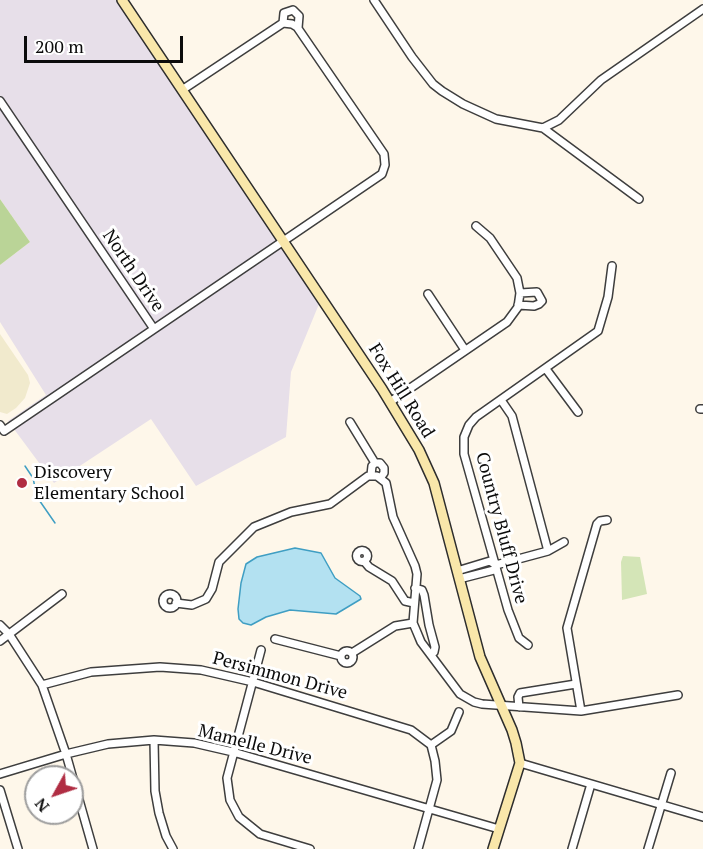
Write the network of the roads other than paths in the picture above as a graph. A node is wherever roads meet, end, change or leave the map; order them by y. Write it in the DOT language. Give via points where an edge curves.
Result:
graph roads {
  1 [pos="122,0"];
  2 [pos="374,0"];
  3 [pos="703,9"];
  4 [pos="283,23"];
  5 [pos="298,28"];
  6 [pos="182,90"];
  7 [pos="0,101"];
  8 [pos="543,128"];
  9 [pos="639,199"];
  10 [pos="476,226"];
  11 [pos="284,241"];
  12 [pos="612,266"];
  13 [pos="520,292"];
  14 [pos="428,294"];
  15 [pos="518,306"];
  16 [pos="154,329"];
  17 [pos="465,350"];
  18 [pos="546,369"];
  19 [pos="501,400"];
  20 [pos="390,402"];
  21 [pos="578,412"];
  22 [pos="350,422"];
  23 [pos="2,428"];
  24 [pos="375,463"];
  25 [pos="371,475"];
  26 [pos="381,477"];
  27 [pos="607,520"];
  28 [pos="564,542"];
  29 [pos="548,551"];
  30 [pos="364,561"];
  31 [pos="496,565"];
  32 [pos="458,575"];
  33 [pos="415,588"];
  34 [pos="62,594"];
  35 [pos="176,603"];
  36 [pos="414,603"];
  37 [pos="413,622"];
  38 [pos="0,625"];
  39 [pos="9,634"];
  40 [pos="275,639"];
  41 [pos="0,641"];
  42 [pos="528,645"];
  43 [pos="261,650"];
  44 [pos="430,655"];
  45 [pos="253,682"];
  46 [pos="576,684"];
  47 [pos="42,685"];
  48 [pos="678,695"];
  49 [pos="500,705"];
  50 [pos="519,707"];
  51 [pos="581,711"];
  52 [pos="459,712"];
  53 [pos="154,740"];
  54 [pos="431,745"];
  55 [pos="233,752"];
  56 [pos="66,754"];
  57 [pos="520,763"];
  58 [pos="671,773"];
  59 [pos="0,774"];
  60 [pos="591,784"];
  61 [pos="0,789"];
  62 [pos="662,804"];
  63 [pos="430,809"];
  64 [pos="703,817"];
  65 [pos="499,829"];
  66 [pos="18,849"];
  67 [pos="93,849"];
  68 [pos="173,849"];
  69 [pos="310,849"];
  70 [pos="418,849"];
  71 [pos="493,849"];
  72 [pos="572,849"];
  73 [pos="648,849"];
  1 -- 6 [label="street, Fox Hill Road"];
  2 -- 8 [label="street" via="433,84 496,119"];
  3 -- 8 [label="street" via="601,80 559,120"];
  4 -- 5 [label="street"];
  4 -- 5 [label="street, North Drive" via="284,13 293,10 299,16"];
  4 -- 6 [label="street"];
  5 -- 11 [label="street, North Drive" via="384,154 385,165 382,174"];
  6 -- 11 [label="street, Fox Hill Road"];
  7 -- 16 [label="street, North Drive"];
  8 -- 9 [label="street"];
  10 -- 13 [label="street" via="507,262"];
  11 -- 16 [label="street, North Drive"];
  11 -- 20 [label="street, Fox Hill Road"];
  12 -- 18 [label="street, Country Bluff Drive" via="598,331"];
  13 -- 15 [label="street"];
  13 -- 15 [label="street" via="537,292 542,301 534,306"];
  14 -- 17 [label="street"];
  15 -- 17 [label="street" via="507,322"];
  16 -- 23 [label="street"];
  17 -- 20 [label="street"];
  18 -- 19 [label="street, Country Bluff Drive"];
  18 -- 21 [label="street"];
  19 -- 29 [label="street" via="512,416"];
  19 -- 31 [label="street, Country Bluff Drive" via="469,425 463,446"];
  20 -- 32 [label="street, Fox Hill Road" via="434,483"];
  22 -- 24 [label="street"];
  24 -- 25 [label="street"];
  24 -- 26 [label="street" via="384,468"];
  25 -- 26 [label="street"];
  25 -- 35 [label="street" via="330,504 291,512 254,527 219,562 206,599 192,605"];
  26 -- 33 [label="street" via="386,483 393,517 415,566"];
  27 -- 46 [label="street" via="597,524 567,628"];
  28 -- 29 [label="street"];
  29 -- 31 [label="street"];
  30 -- 36 [label="street" via="392,581 405,601"];
  31 -- 32 [label="street" via="494,570"];
  31 -- 42 [label="street, Country Bluff Drive" via="513,626"];
  32 -- 49 [label="street, Fox Hill Road" via="480,657"];
  33 -- 36 [label="street"];
  33 -- 44 [label="street" via="424,595 435,647"];
  34 -- 39 [label="street"];
  36 -- 37 [label="street"];
  37 -- 40 [label="street" via="395,626 341,656"];
  37 -- 44 [label="street"];
  38 -- 39 [label="street"];
  39 -- 41 [label="street"];
  39 -- 47 [label="street"];
  43 -- 45 [label="street"];
  44 -- 49 [label="street" via="460,694 474,702"];
  45 -- 47 [label="street, Persimmon Drive" via="201,670 160,667 92,672"];
  45 -- 54 [label="street, Persimmon Drive" via="411,730"];
  45 -- 55 [label="street"];
  46 -- 50 [label="street" via="520,693"];
  46 -- 51 [label="street"];
  47 -- 56 [label="street"];
  48 -- 51 [label="street"];
  49 -- 50 [label="street"];
  49 -- 57 [label="street, Fox Hill Road" via="512,730"];
  50 -- 51 [label="street"];
  52 -- 54 [label="street" via="451,731"];
  53 -- 55 [label="street, Mamelle Drive" via="194,743"];
  53 -- 56 [label="street, Mamelle Drive" via="108,744"];
  53 -- 68 [label="street" via="155,791"];
  54 -- 63 [label="street" via="436,780"];
  55 -- 63 [label="street, Mamelle Drive"];
  55 -- 69 [label="street" via="227,777 230,800 239,817 260,834"];
  56 -- 59 [label="street, Mamelle Drive"];
  56 -- 67 [label="street"];
  57 -- 60 [label="street"];
  57 -- 65 [label="street"];
  58 -- 62 [label="street"];
  60 -- 62 [label="street"];
  60 -- 72 [label="street"];
  61 -- 66 [label="street"];
  62 -- 64 [label="street"];
  62 -- 73 [label="street"];
  63 -- 65 [label="street, Mamelle Drive"];
  63 -- 70 [label="street"];
  65 -- 71 [label="street"];
}
